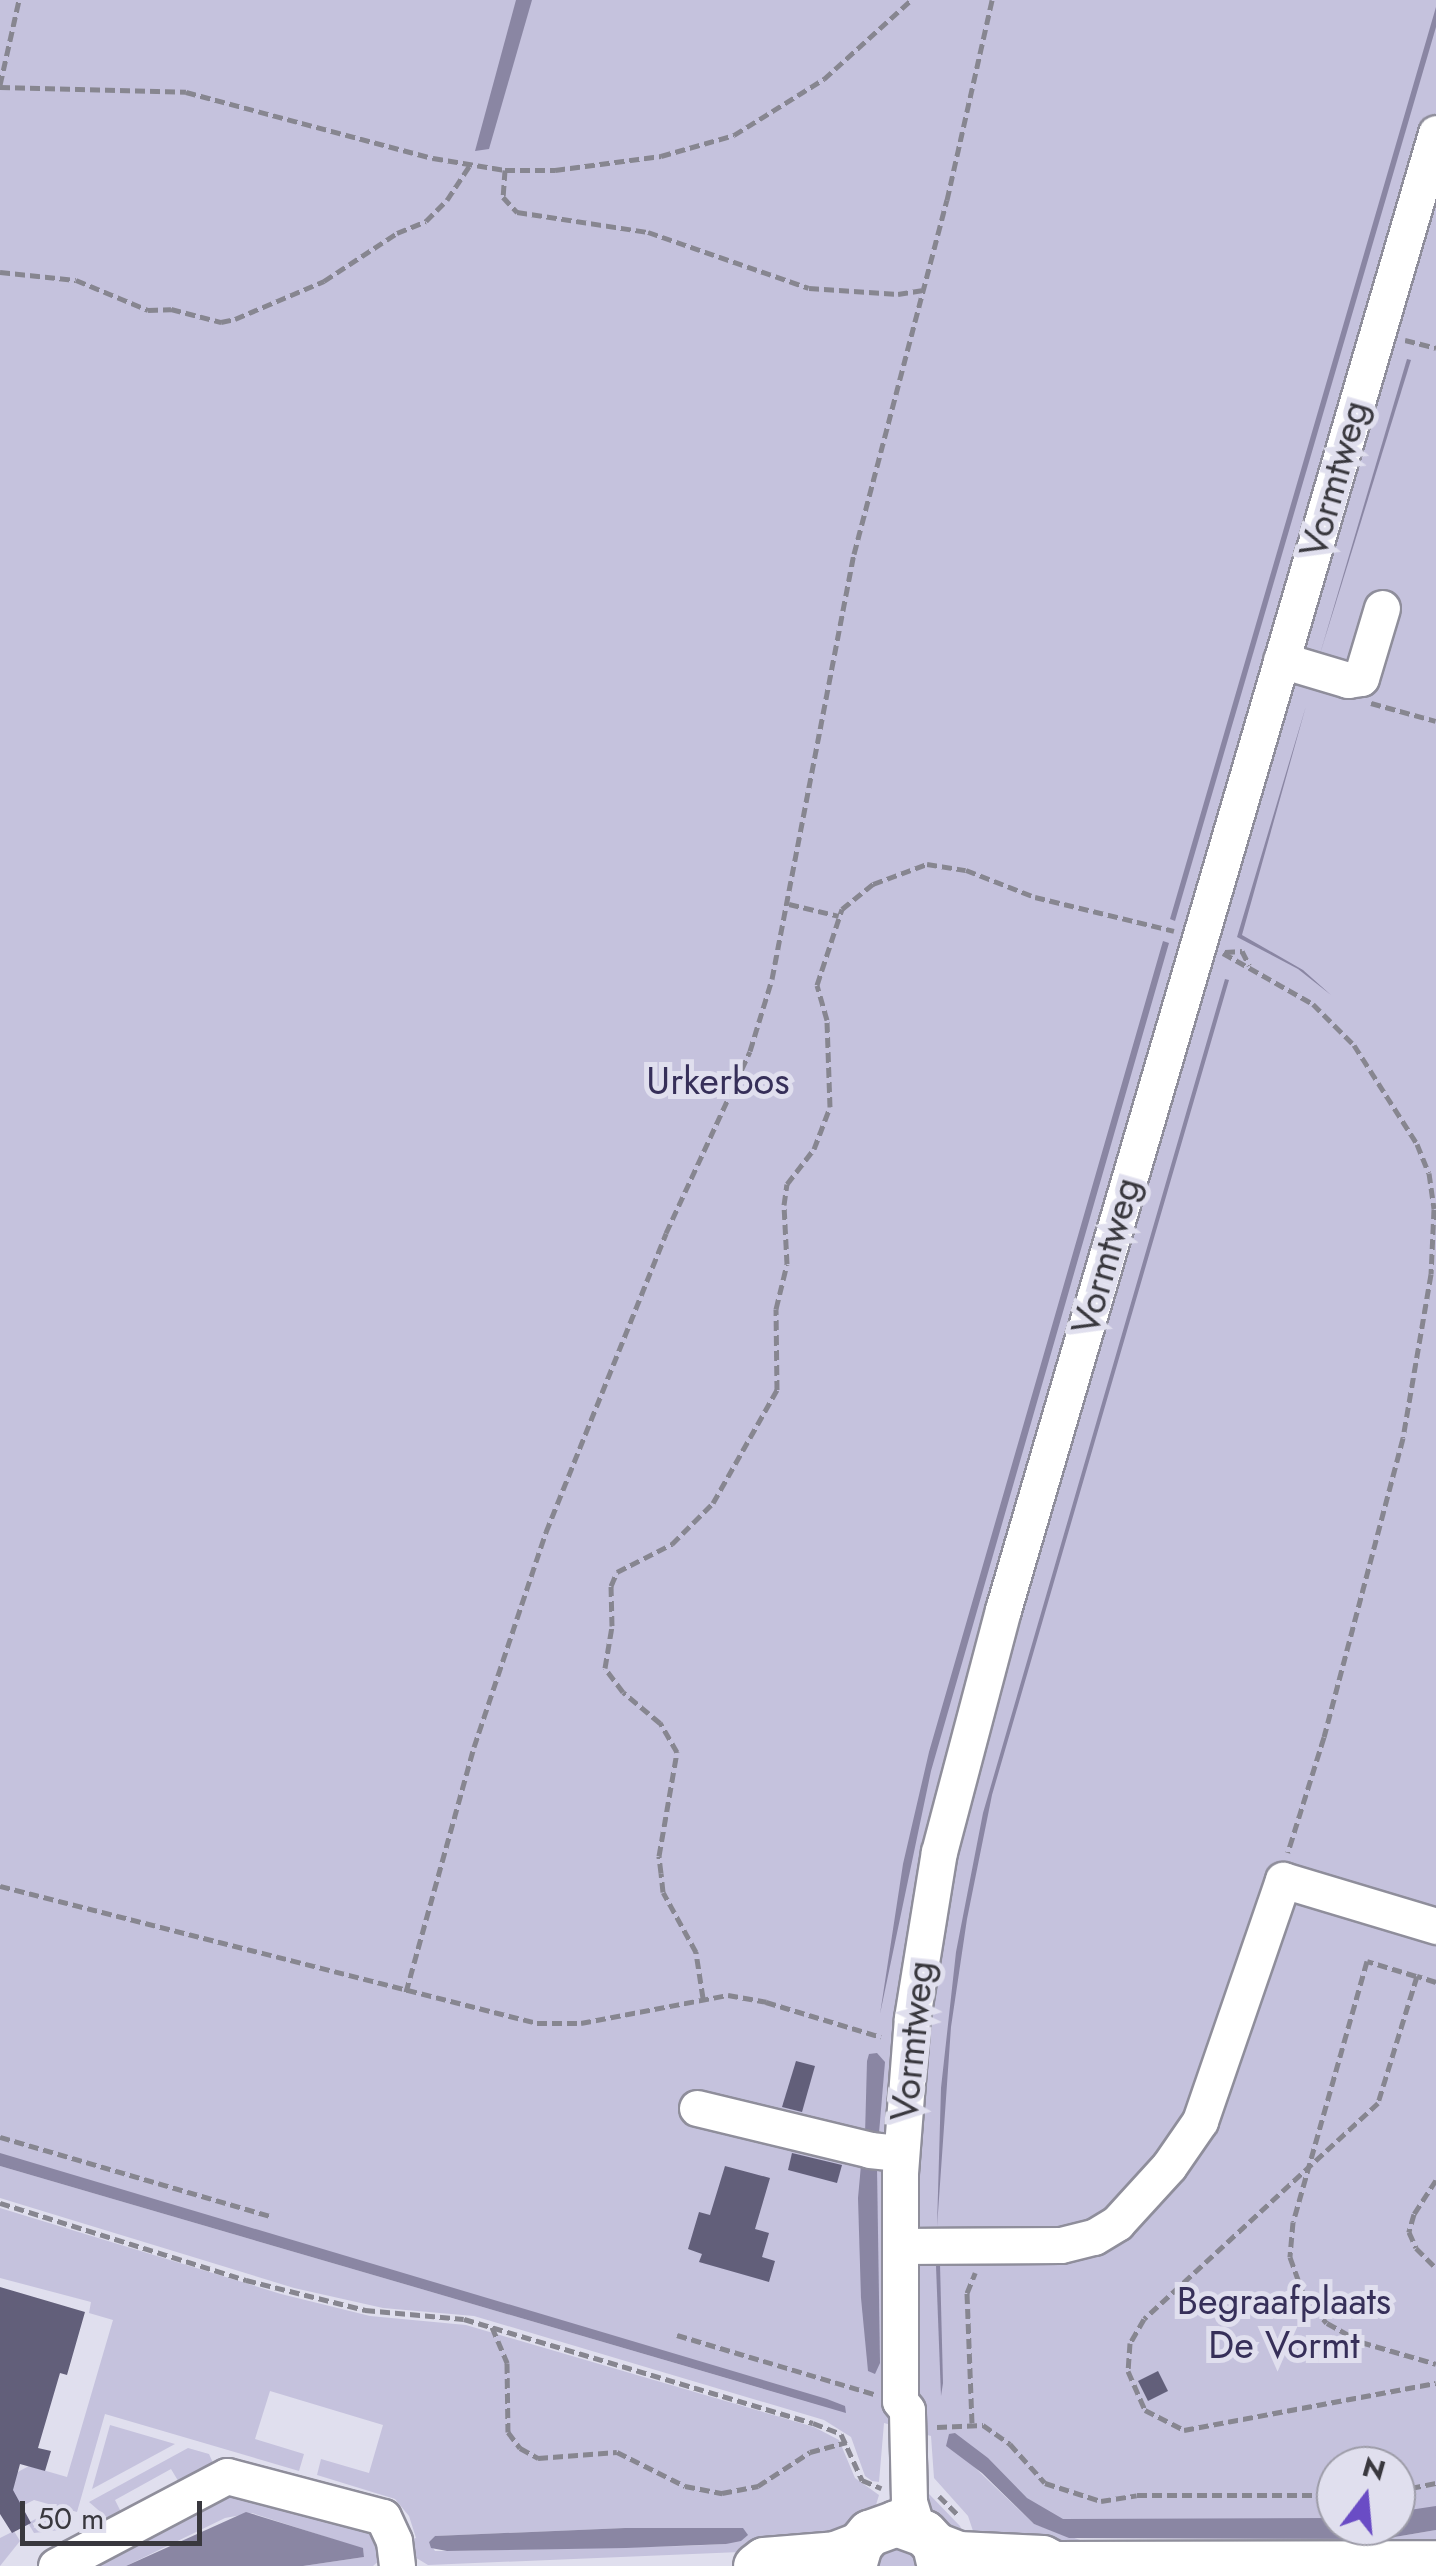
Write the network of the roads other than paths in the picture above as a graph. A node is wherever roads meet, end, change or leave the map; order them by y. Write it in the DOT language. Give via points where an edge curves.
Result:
graph roads {
  1 [pos="1436,133"];
  2 [pos="1382,608"];
  3 [pos="1282,660"];
  4 [pos="1436,1926"];
  5 [pos="697,2108"];
  6 [pos="901,2153"];
  7 [pos="901,2246"];
  8 [pos="894,2538"];
  9 [pos="1436,2563"];
  10 [pos="1052,2565"];
  11 [pos="56,2566"];
  12 [pos="397,2566"];
  13 [pos="756,2566"];
  1 -- 3 [label="street, Vormtweg"];
  2 -- 3 [label="street" via="1361,678"];
  3 -- 6 [label="street, Vormtweg" via="972,1720 939,1852 909,2044"];
  4 -- 7 [label="street" via="1283,1880 1206,2106 1168,2166 1106,2232 1061,2245"];
  5 -- 6 [label="street"];
  6 -- 7 [label="street, Vormtweg"];
  7 -- 8 [label="street, Vormtweg" via="900,2401 907,2410 909,2501"];
  8 -- 10 [label="main road" via="958,2554 1042,2558"];
  8 -- 13 [label="main road"];
  9 -- 10 [label="main road"];
  11 -- 12 [label="street" via="227,2476 383,2517"];
}
